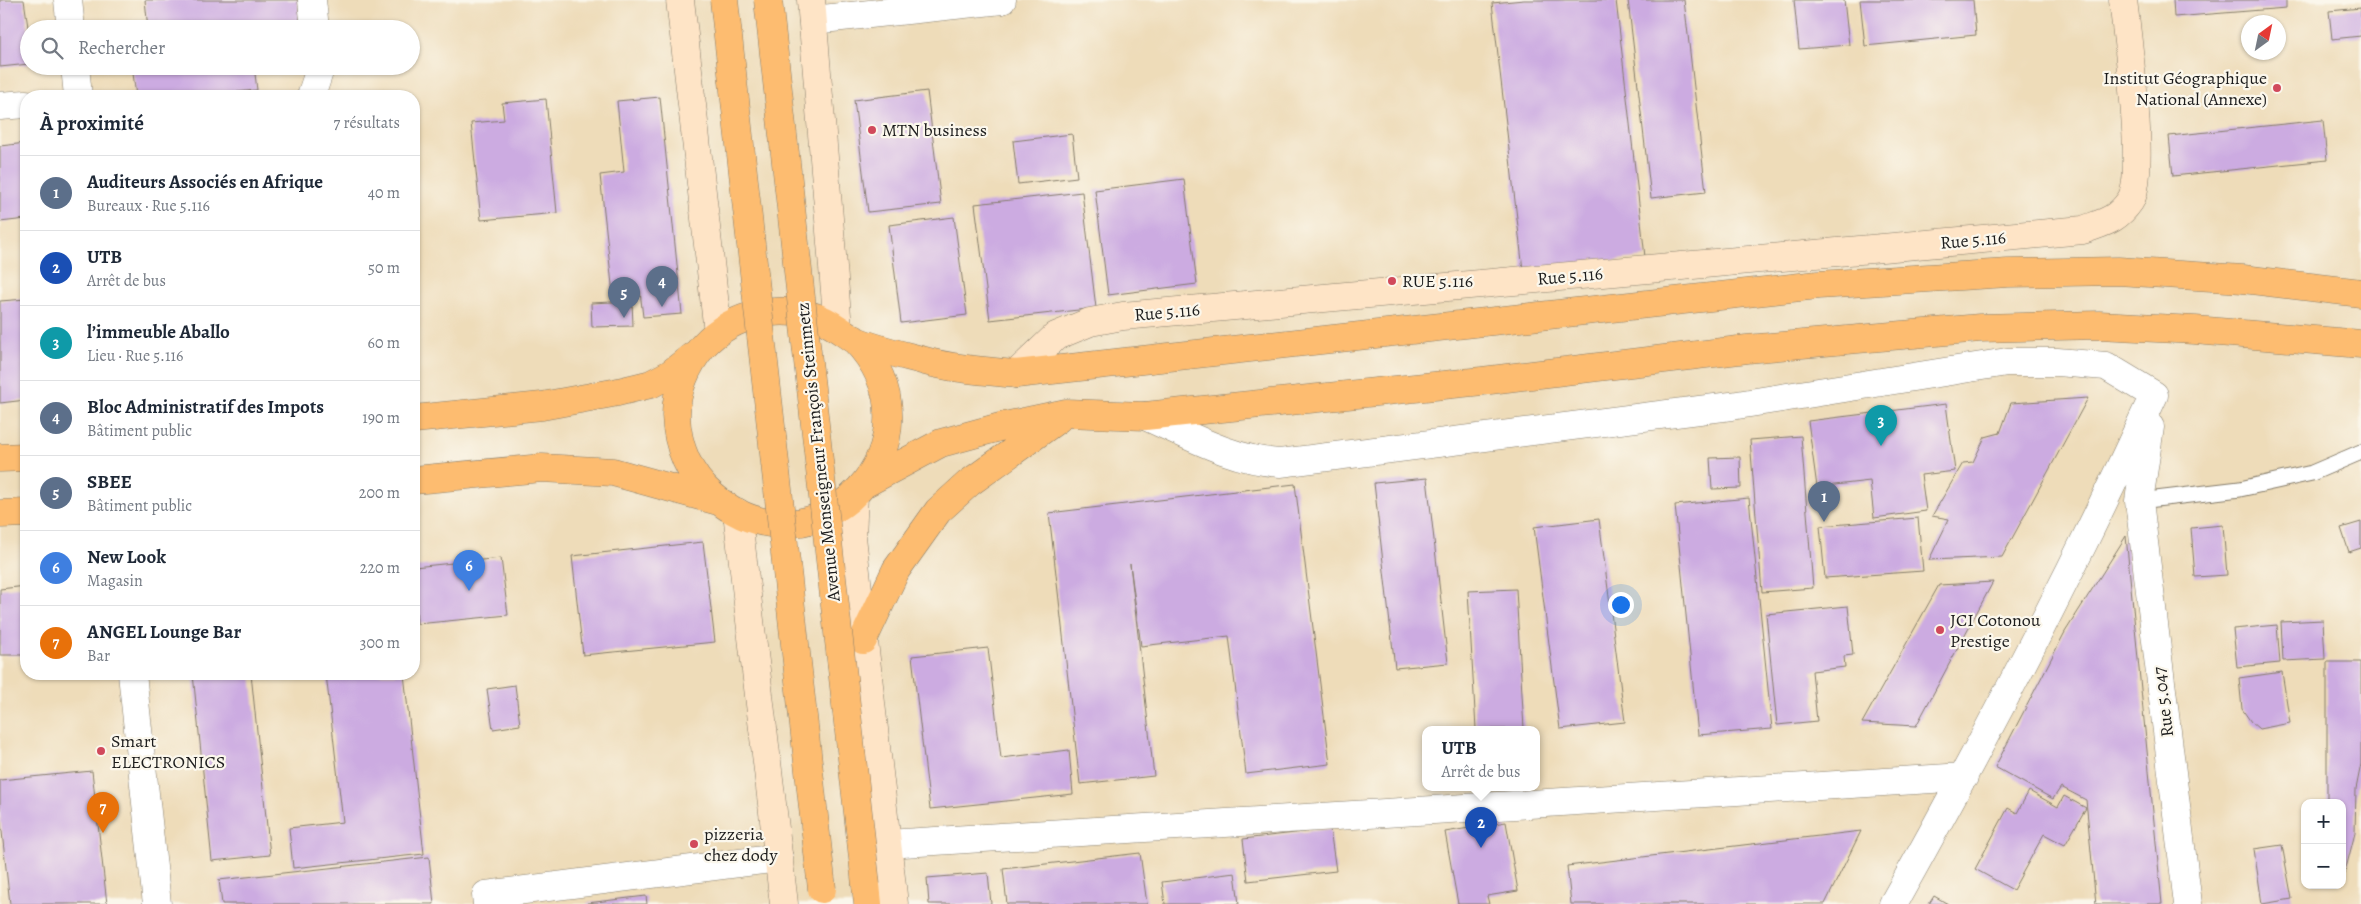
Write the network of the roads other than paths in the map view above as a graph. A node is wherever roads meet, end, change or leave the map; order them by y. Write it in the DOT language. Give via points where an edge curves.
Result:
graph roads {
  1 [pos="68,0"];
  2 [pos="312,0"];
  3 [pos="680,0"];
  4 [pos="724,0"];
  5 [pos="768,0"];
  6 [pos="1002,0"];
  7 [pos="2123,0"];
  8 [pos="812,10"];
  9 [pos="70,20"];
  10 [pos="314,20"];
  11 [pos="76,75"];
  12 [pos="318,75"];
  13 [pos="77,90"];
  14 [pos="313,90"];
  15 [pos="20,104"];
  16 [pos="0,106"];
  17 [pos="2361,293"];
  18 [pos="718,332"];
  19 [pos="846,333"];
  20 [pos="2361,344"];
  21 [pos="697,353"];
  22 [pos="1016,374"];
  23 [pos="2154,395"];
  24 [pos="1066,414"];
  25 [pos="1145,416"];
  26 [pos="420,418"];
  27 [pos="2361,452"];
  28 [pos="20,457"];
  29 [pos="0,458"];
  30 [pos="420,479"];
  31 [pos="859,489"];
  32 [pos="2139,501"];
  33 [pos="728,507"];
  34 [pos="20,513"];
  35 [pos="0,514"];
  36 [pos="863,640"];
  37 [pos="133,680"];
  38 [pos="1964,777"];
  39 [pos="886,844"];
  40 [pos="779,858"];
  41 [pos="867,894"];
  42 [pos="823,896"];
  43 [pos="157,904"];
  44 [pos="487,904"];
  45 [pos="784,904"];
  46 [pos="894,904"];
  47 [pos="1892,904"];
  48 [pos="2188,904"];
  1 -- 9 [label="street"];
  2 -- 10 [label="street"];
  3 -- 18 [label="main road"];
  4 -- 42 [label="main road, bridge"];
  5 -- 41 [label="main road, Avenue Monseigneur François Steinmetz, bridge"];
  6 -- 8 [label="street"];
  7 -- 22 [label="main road, Rue 5.116" via="2135,110 2137,172 2131,199 2116,218 2083,230 1123,316 1090,322 1056,336"];
  8 -- 19 [label="main road, Avenue Monseigneur François Steinmetz"];
  11 -- 13 [label="street"];
  12 -- 14 [label="street"];
  15 -- 16 [label="street"];
  17 -- 22 [label="main road" via="2242,279 2118,271 2008,272 1818,285"];
  18 -- 19 [label="main road" via="743,318 784,311 812,316"];
  18 -- 21 [label="main road"];
  19 -- 22 [label="main road" via="928,362"];
  19 -- 31 [label="main road" via="871,359 886,396 888,410 879,461"];
  20 -- 25 [label="main road" via="2109,325 1980,328 1747,349"];
  21 -- 26 [label="main road" via="651,384 618,392 542,406"];
  21 -- 33 [label="main road" via="678,395 677,428 686,462 706,490"];
  23 -- 25 [label="street" via="2106,366 2007,362 1731,406 1280,464 1237,456"];
  23 -- 32 [label="street, Rue 5.047"];
  23 -- 38 [label="street" via="2099,515"];
  24 -- 25 [label="main road"];
  24 -- 31 [label="main road" via="942,443"];
  24 -- 36 [label="main road" via="969,483 938,511 896,570"];
  27 -- 32 [label="lane" via="2312,473 2240,489"];
  28 -- 29 [label="main road"];
  30 -- 33 [label="main road" via="542,468 613,472"];
  31 -- 33 [label="main road" via="845,503 823,515 798,522 761,520"];
  31 -- 36 [label="main road, Avenue Monseigneur François Steinmetz" via="852,537"];
  32 -- 48 [label="street, Rue 5.047"];
  33 -- 40 [label="main road"];
  34 -- 35 [label="main road"];
  36 -- 39 [label="main road, Avenue Monseigneur François Steinmetz"];
  37 -- 43 [label="street"];
  38 -- 39 [label="street"];
  38 -- 47 [label="street"];
  39 -- 46 [label="main road, Avenue Monseigneur François Steinmetz"];
  40 -- 44 [label="street" via="486,896"];
  40 -- 45 [label="main road"];
}
